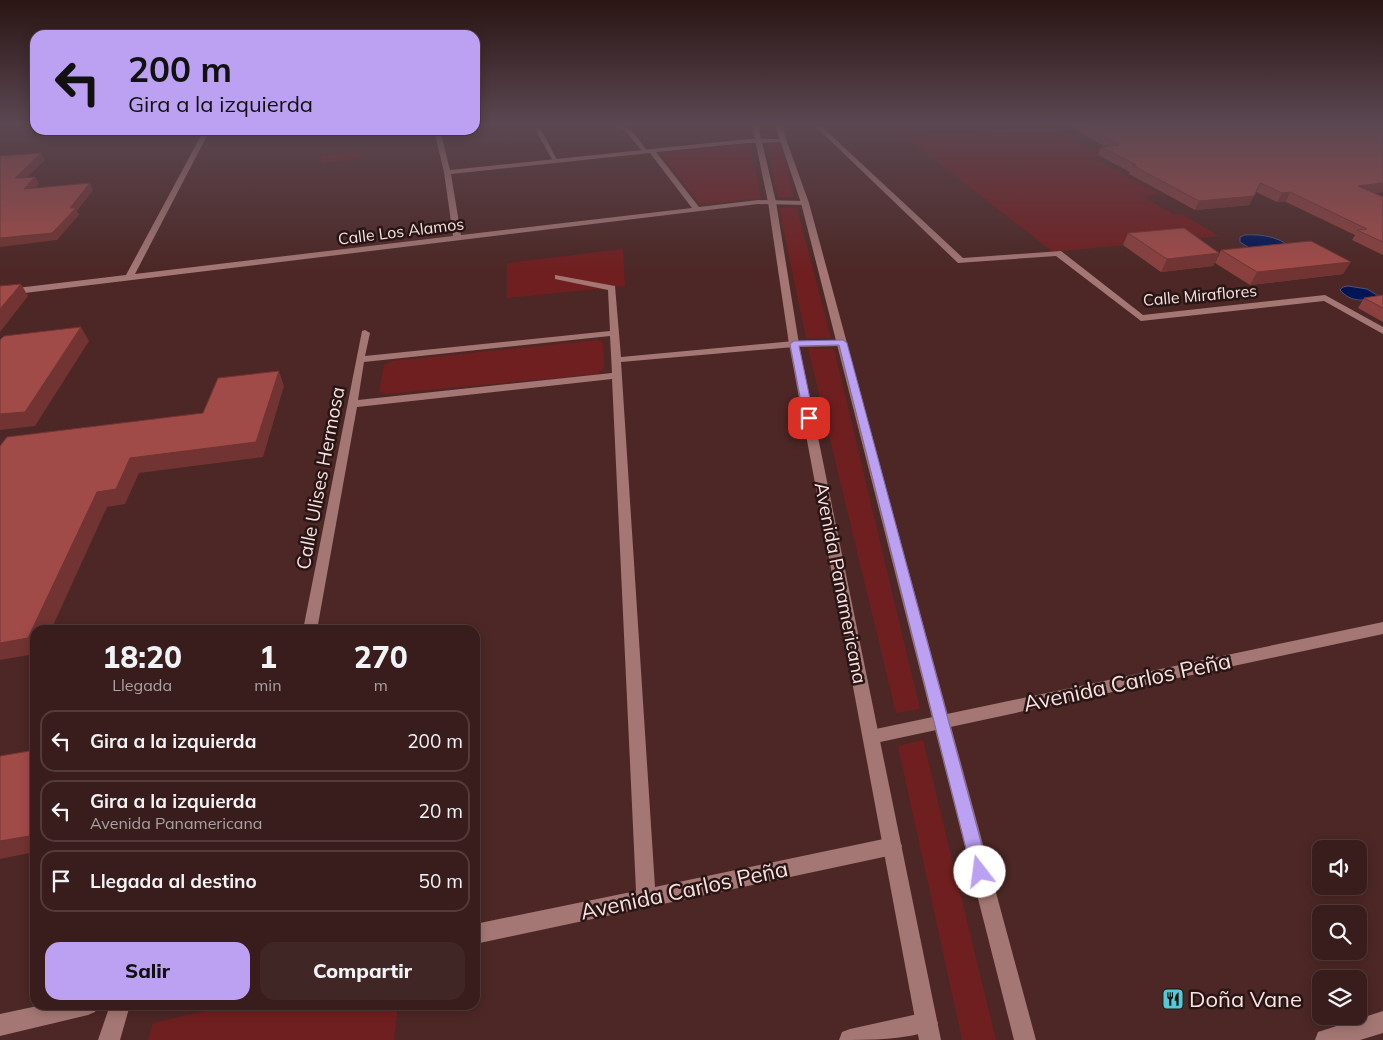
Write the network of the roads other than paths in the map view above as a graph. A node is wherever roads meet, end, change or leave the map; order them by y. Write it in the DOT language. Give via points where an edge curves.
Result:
graph roads {
  1 [pos="184,174"];
  2 [pos="447,174"];
  3 [pos="668,174"];
  4 [pos="765,174"];
  5 [pos="795,174"];
  6 [pos="868,174"];
  7 [pos="772,202"];
  8 [pos="805,203"];
  9 [pos="697,209"];
  10 [pos="457,237"];
  11 [pos="558,277"];
  12 [pos="129,278"];
  13 [pos="0,293"];
  14 [pos="1383,331"];
  15 [pos="365,333"];
  16 [pos="613,333"];
  17 [pos="843,343"];
  18 [pos="794,344"];
  19 [pos="360,360"];
  20 [pos="615,360"];
  21 [pos="616,376"];
  22 [pos="353,404"];
  23 [pos="311,625"];
  24 [pos="1383,628"];
  25 [pos="941,722"];
  26 [pos="871,737"];
  27 [pos="893,846"];
  28 [pos="646,898"];
  29 [pos="480,933"];
  30 [pos="66,1010"];
  31 [pos="118,1010"];
  32 [pos="1383,1022"];
  33 [pos="0,1025"];
  34 [pos="928,1031"];
  35 [pos="109,1040"];
  36 [pos="850,1040"];
  37 [pos="1025,1040"];
  38 [pos="1326,1040"];
  1 -- 12 [label="street"];
  2 -- 10 [label="street"];
  3 -- 9 [label="street"];
  4 -- 7 [label="street, Avenida Panamericana"];
  5 -- 8 [label="street"];
  6 -- 14 [label="street, Calle Miraflores" via="961,261 1058,253 1140,318 1325,298"];
  7 -- 8 [label="street, Calle Los Alamos"];
  7 -- 9 [label="street, Calle Los Alamos"];
  7 -- 18 [label="street, Avenida Panamericana"];
  8 -- 17 [label="street"];
  9 -- 10 [label="street, Calle Los Alamos"];
  10 -- 12 [label="street, Calle Los Alamos"];
  11 -- 16 [label="street" via="612,288"];
  12 -- 13 [label="street, Calle Los Alamos"];
  15 -- 19 [label="street, Calle Ulises Hermosa"];
  16 -- 19 [label="street"];
  16 -- 20 [label="street"];
  17 -- 18 [label="street"];
  17 -- 25 [label="street"];
  18 -- 20 [label="street"];
  18 -- 26 [label="street, Avenida Panamericana"];
  19 -- 22 [label="street, Calle Ulises Hermosa"];
  20 -- 21 [label="street"];
  21 -- 22 [label="street"];
  21 -- 28 [label="street"];
  22 -- 23 [label="street, Calle Ulises Hermosa"];
  24 -- 25 [label="street, Avenida Carlos Peña"];
  25 -- 26 [label="street, Avenida Carlos Peña"];
  25 -- 37 [label="street"];
  26 -- 27 [label="street, Avenida Panamericana"];
  27 -- 28 [label="street, Avenida Carlos Peña"];
  27 -- 34 [label="street, Avenida Panamericana"];
  28 -- 29 [label="street, Avenida Carlos Peña"];
  30 -- 33 [label="street"];
  31 -- 35 [label="street"];
  32 -- 38 [label="street"];
  34 -- 36 [label="street"];
}
